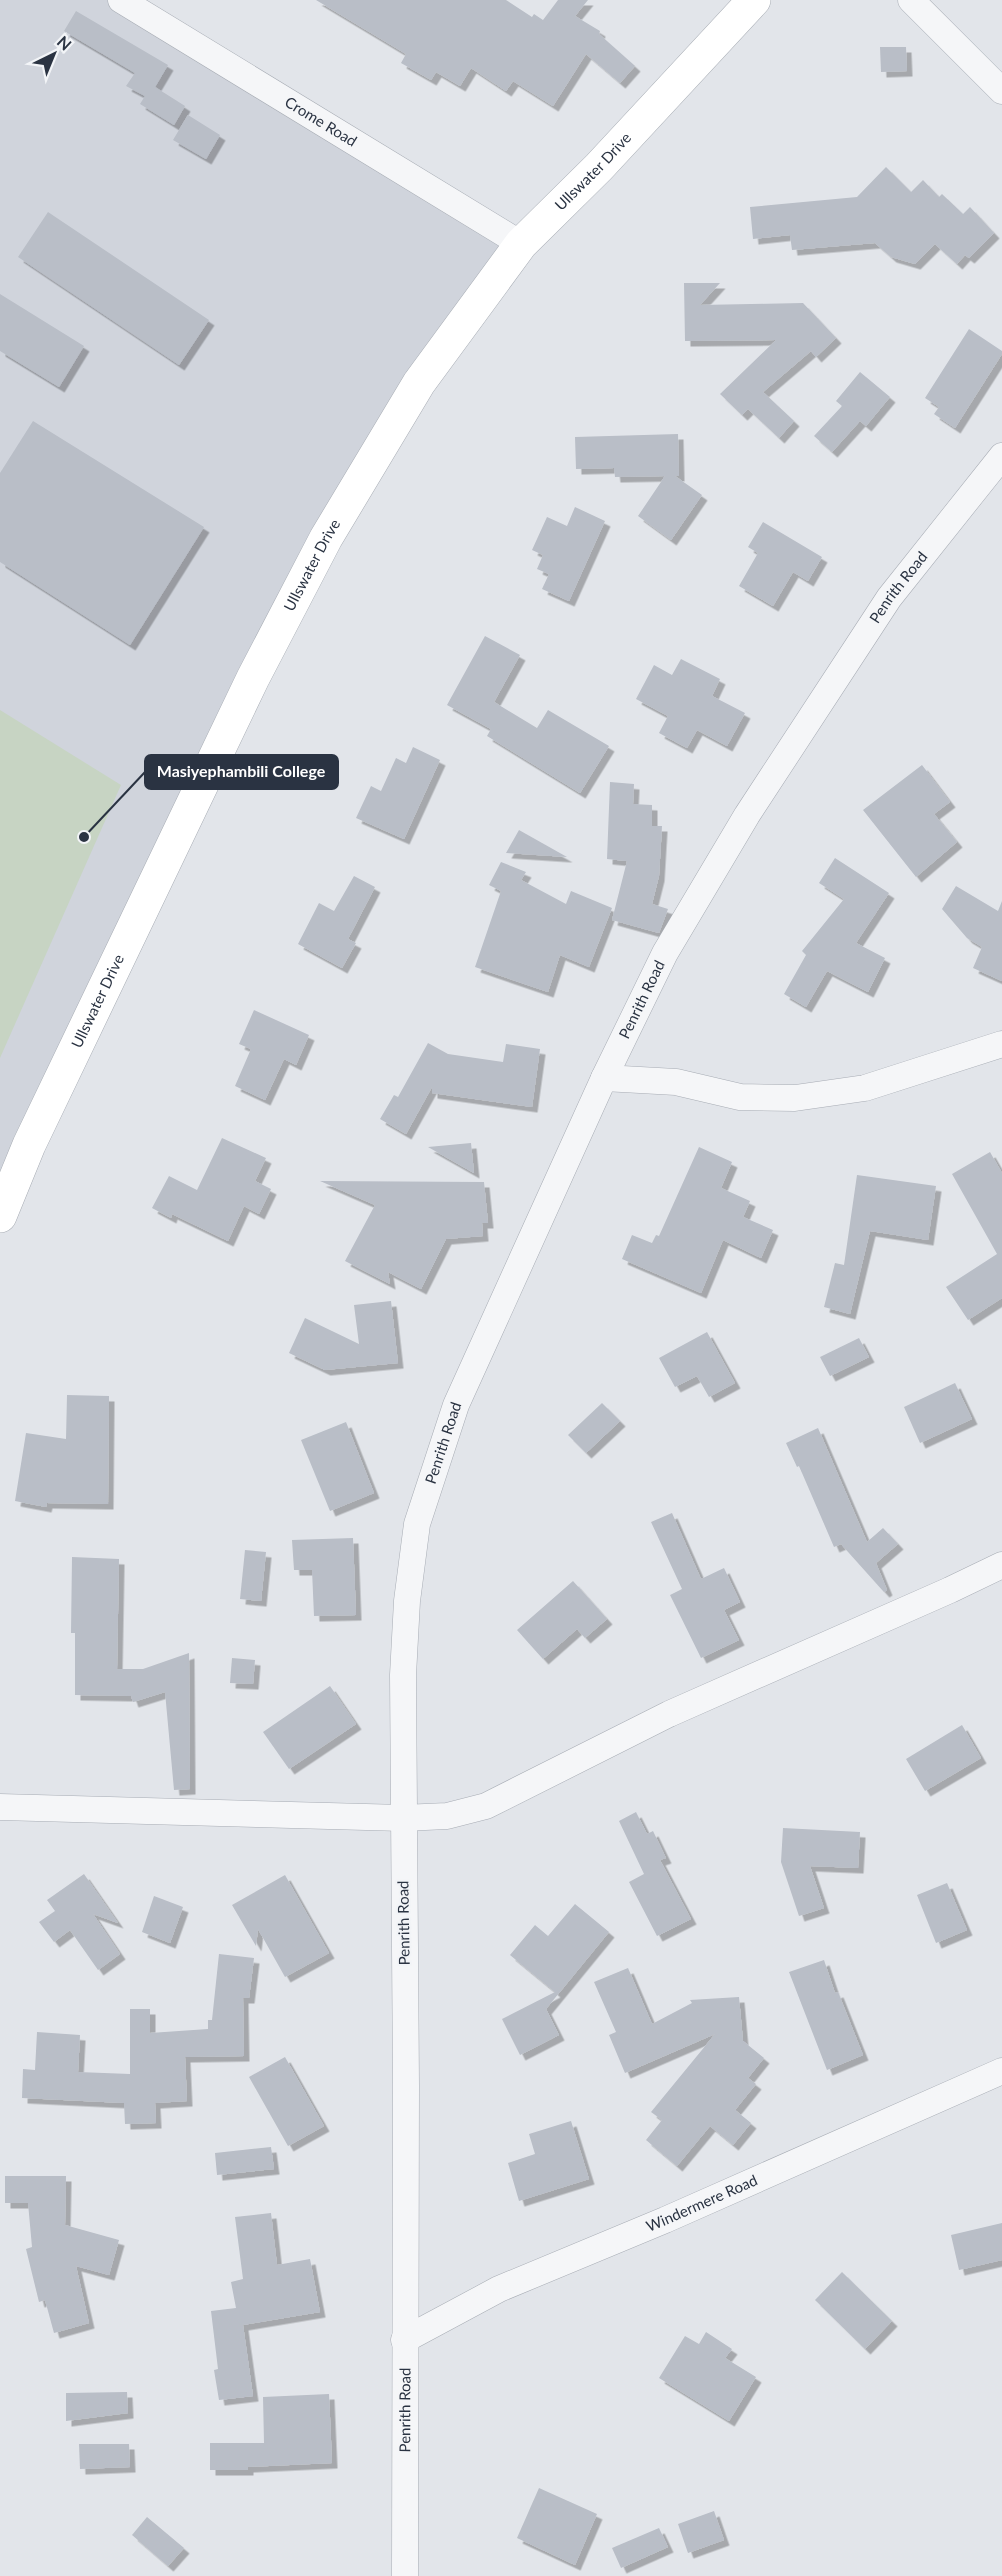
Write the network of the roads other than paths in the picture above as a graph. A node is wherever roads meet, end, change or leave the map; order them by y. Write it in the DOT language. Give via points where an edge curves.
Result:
graph roads {
  1 [pos="121,0"];
  2 [pos="754,0"];
  3 [pos="911,0"];
  4 [pos="1002,91"];
  5 [pos="521,244"];
  6 [pos="1002,456"];
  7 [pos="1002,1044"];
  8 [pos="604,1078"];
  9 [pos="0,1216"];
  10 [pos="1002,1565"];
  11 [pos="0,1807"];
  12 [pos="403,1818"];
  13 [pos="1002,2071"];
  14 [pos="404,2340"];
  15 [pos="405,2576"];
  1 -- 5 [label="street, Crome Road"];
  2 -- 5 [label="street, Ullswater Drive" via="599,167"];
  3 -- 4 [label="street"];
  5 -- 9 [label="street, Ullswater Drive" via="419,383 326,538 253,678 29,1145"];
  6 -- 8 [label="street, Penrith Road" via="889,598 747,815 665,953"];
  7 -- 8 [label="street" via="865,1088 795,1098 740,1097 676,1082"];
  8 -- 12 [label="street, Penrith Road" via="456,1405 417,1524 403,1675"];
  10 -- 12 [label="street" via="669,1714 486,1806 447,1816"];
  11 -- 12 [label="street"];
  12 -- 14 [label="street, Penrith Road"];
  13 -- 14 [label="street, Windermere Road" via="499,2289"];
  14 -- 15 [label="street, Penrith Road"];
}
